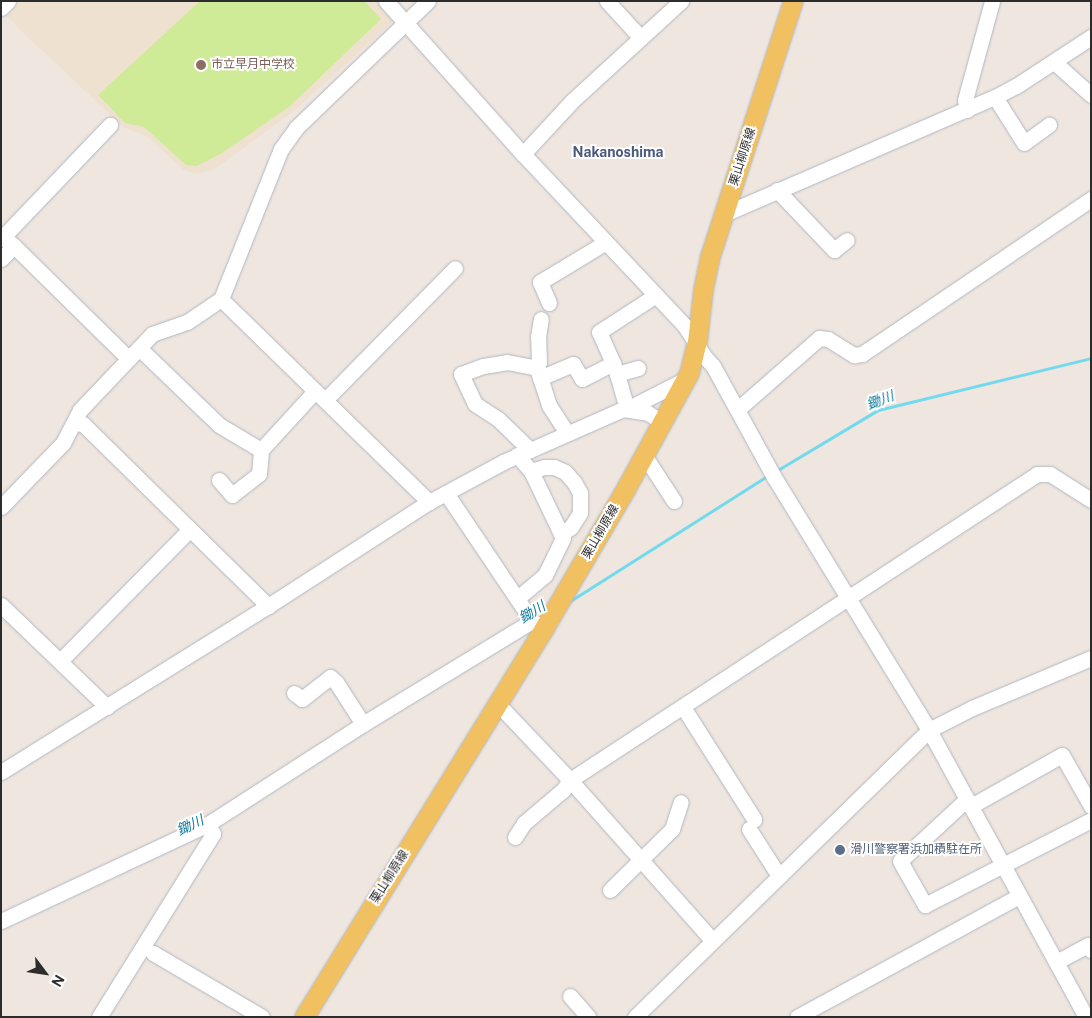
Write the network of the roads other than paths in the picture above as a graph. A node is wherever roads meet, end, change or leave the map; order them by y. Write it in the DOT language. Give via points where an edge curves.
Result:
graph roads {
  1 [pos="8,1"];
  2 [pos="386,1"];
  3 [pos="428,1"];
  4 [pos="607,1"];
  5 [pos="681,1"];
  6 [pos="793,1"];
  7 [pos="992,1"];
  8 [pos="1,8"];
  9 [pos="405,23"];
  10 [pos="1091,37"];
  11 [pos="641,38"];
  12 [pos="1054,62"];
  13 [pos="1091,95"];
  14 [pos="995,97"];
  15 [pos="967,110"];
  16 [pos="110,125"];
  17 [pos="1050,125"];
  18 [pos="523,154"];
  19 [pos="777,190"];
  20 [pos="1091,199"];
  21 [pos="724,214"];
  22 [pos="846,240"];
  23 [pos="6,241"];
  24 [pos="606,242"];
  25 [pos="1,259"];
  26 [pos="456,268"];
  27 [pos="656,295"];
  28 [pos="221,298"];
  29 [pos="549,302"];
  30 [pos="541,319"];
  31 [pos="697,342"];
  32 [pos="134,353"];
  33 [pos="615,368"];
  34 [pos="638,368"];
  35 [pos="538,373"];
  36 [pos="686,379"];
  37 [pos="320,396"];
  38 [pos="627,409"];
  39 [pos="738,409"];
  40 [pos="662,422"];
  41 [pos="75,423"];
  42 [pos="567,434"];
  43 [pos="261,450"];
  44 [pos="524,453"];
  45 [pos="644,455"];
  46 [pos="531,470"];
  47 [pos="219,480"];
  48 [pos="446,493"];
  49 [pos="1091,500"];
  50 [pos="674,501"];
  51 [pos="430,502"];
  52 [pos="1,507"];
  53 [pos="189,530"];
  54 [pos="561,534"];
  55 [pos="847,597"];
  56 [pos="518,598"];
  57 [pos="1,605"];
  58 [pos="268,606"];
  59 [pos="538,625"];
  60 [pos="1091,658"];
  61 [pos="60,661"];
  62 [pos="294,693"];
  63 [pos="497,703"];
  64 [pos="107,707"];
  65 [pos="683,707"];
  66 [pos="363,724"];
  67 [pos="929,730"];
  68 [pos="1,772"];
  69 [pos="570,780"];
  70 [pos="681,802"];
  71 [pos="969,803"];
  72 [pos="1091,806"];
  73 [pos="1091,820"];
  74 [pos="208,824"];
  75 [pos="515,837"];
  76 [pos="640,859"];
  77 [pos="1002,864"];
  78 [pos="779,876"];
  79 [pos="610,890"];
  80 [pos="1019,896"];
  81 [pos="1,921"];
  82 [pos="712,940"];
  83 [pos="1091,950"];
  84 [pos="153,953"];
  85 [pos="1056,962"];
  86 [pos="570,996"];
  87 [pos="641,1014"];
  88 [pos="99,1017"];
  89 [pos="262,1017"];
  90 [pos="304,1017"];
  91 [pos="588,1017"];
  92 [pos="797,1017"];
  93 [pos="1086,1017"];
  1 -- 8 [label="street"];
  2 -- 9 [label="street"];
  3 -- 9 [label="street"];
  4 -- 11 [label="street"];
  5 -- 11 [label="street"];
  6 -- 21 [label="main road, 栗山柳原線"];
  7 -- 15 [label="street" via="965,100"];
  9 -- 18 [label="street"];
  9 -- 28 [label="street" via="296,128 281,149"];
  10 -- 12 [label="street"];
  11 -- 18 [label="street" via="572,100"];
  12 -- 13 [label="street"];
  12 -- 14 [label="street"];
  14 -- 15 [label="street"];
  14 -- 17 [label="street" via="1024,143"];
  15 -- 19 [label="street"];
  16 -- 23 [label="street"];
  18 -- 24 [label="street"];
  19 -- 21 [label="street"];
  19 -- 22 [label="street" via="834,250"];
  20 -- 39 [label="street" via="862,354 854,355 828,339 819,338"];
  21 -- 31 [label="main road, 栗山柳原線" via="703,288"];
  23 -- 25 [label="street"];
  23 -- 32 [label="street"];
  24 -- 27 [label="street"];
  24 -- 29 [label="street" via="540,282"];
  26 -- 37 [label="street"];
  27 -- 31 [label="street"];
  27 -- 33 [label="street" via="599,332"];
  28 -- 32 [label="street" via="187,322 152,334"];
  28 -- 37 [label="street"];
  30 -- 35 [label="street"];
  31 -- 36 [label="main road, 栗山柳原線"];
  31 -- 39 [label="street"];
  32 -- 41 [label="street" via="80,410"];
  32 -- 43 [label="street" via="219,425"];
  33 -- 34 [label="street"];
  33 -- 35 [label="street" via="582,380 573,364"];
  33 -- 38 [label="street"];
  35 -- 42 [label="street" via="549,405"];
  35 -- 44 [label="street" via="523,364 507,362 461,374 475,404 498,419"];
  36 -- 38 [label="street"];
  36 -- 40 [label="main road, 栗山柳原線"];
  37 -- 43 [label="street"];
  37 -- 51 [label="street"];
  38 -- 40 [label="street" via="648,413"];
  38 -- 42 [label="street"];
  39 -- 55 [label="street" via="774,477"];
  40 -- 45 [label="main road, 栗山柳原線"];
  41 -- 52 [label="street" via="63,443"];
  41 -- 53 [label="street" via="83,424"];
  42 -- 44 [label="street"];
  43 -- 47 [label="street" via="259,474 232,495"];
  44 -- 46 [label="street"];
  44 -- 48 [label="street"];
  45 -- 50 [label="street"];
  45 -- 59 [label="main road, 栗山柳原線"];
  46 -- 54 [label="street"];
  46 -- 54 [label="street" via="554,467 565,472 580,492 580,513"];
  48 -- 51 [label="street"];
  48 -- 56 [label="street"];
  49 -- 55 [label="street" via="1050,474 1037,474"];
  51 -- 58 [label="street"];
  53 -- 58 [label="street"];
  53 -- 61 [label="street"];
  54 -- 56 [label="street" via="563,538 546,575"];
  55 -- 65 [label="street"];
  55 -- 67 [label="street"];
  56 -- 59 [label="street"];
  57 -- 61 [label="street"];
  58 -- 64 [label="street"];
  59 -- 63 [label="main road, 栗山柳原線"];
  59 -- 66 [label="street"];
  60 -- 67 [label="street" via="972,708"];
  61 -- 64 [label="street"];
  62 -- 66 [label="street" via="302,699 330,677"];
  63 -- 69 [label="street"];
  63 -- 90 [label="main road, 栗山柳原線"];
  64 -- 68 [label="street"];
  65 -- 69 [label="street"];
  65 -- 78 [label="street"];
  66 -- 74 [label="street"];
  67 -- 71 [label="street"];
  67 -- 78 [label="street"];
  69 -- 75 [label="street" via="563,790 524,823"];
  69 -- 76 [label="street"];
  70 -- 76 [label="street" via="672,829"];
  71 -- 72 [label="street" via="1062,755"];
  71 -- 77 [label="street"];
  71 -- 77 [label="street" via="900,861 925,906"];
  73 -- 77 [label="street"];
  74 -- 81 [label="street"];
  74 -- 88 [label="street" via="213,834"];
  76 -- 79 [label="street"];
  76 -- 82 [label="street"];
  77 -- 80 [label="street"];
  78 -- 82 [label="street"];
  80 -- 85 [label="street"];
  80 -- 92 [label="street"];
  82 -- 87 [label="street"];
  83 -- 85 [label="street" via="1088,945"];
  84 -- 89 [label="street"];
  85 -- 93 [label="street"];
  86 -- 91 [label="street"];
}
